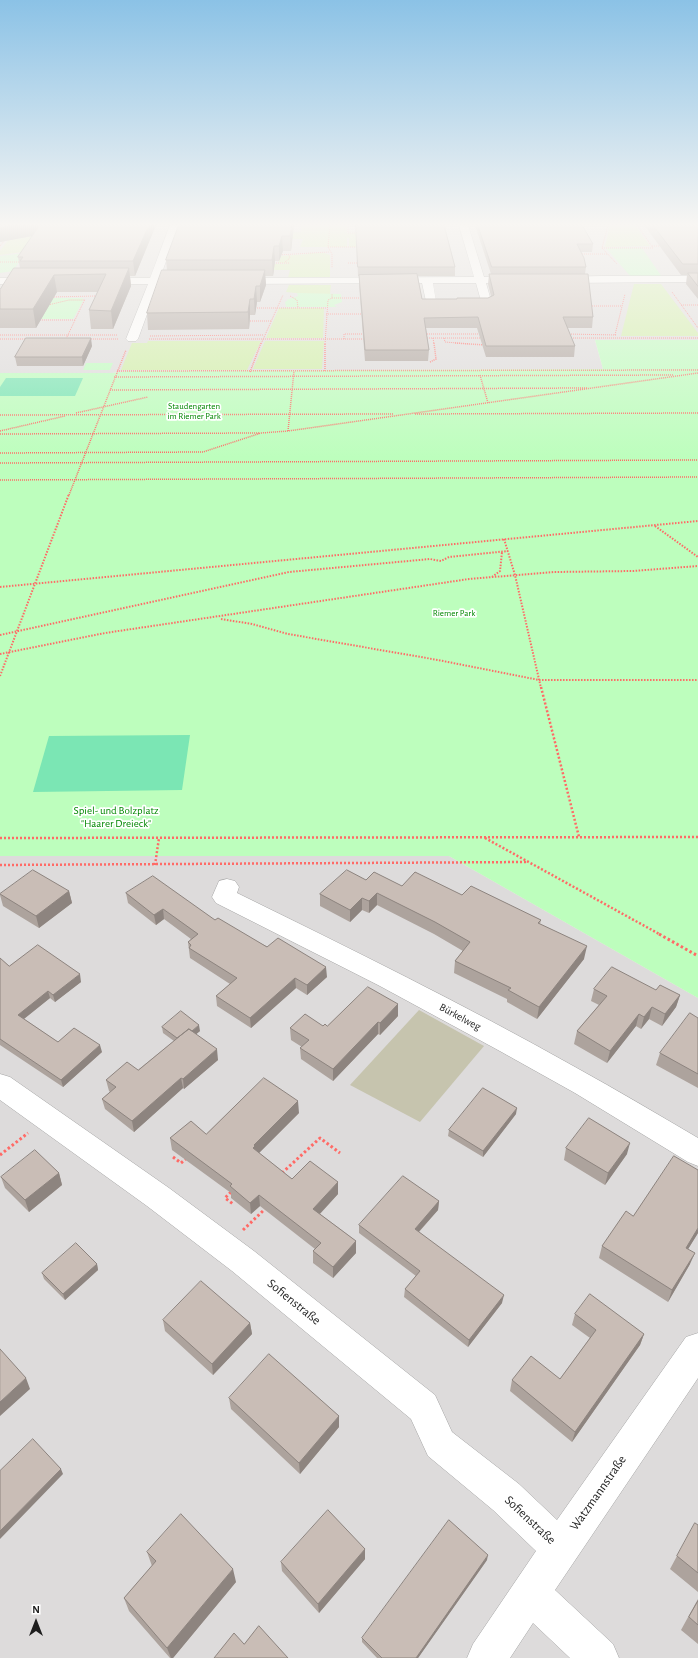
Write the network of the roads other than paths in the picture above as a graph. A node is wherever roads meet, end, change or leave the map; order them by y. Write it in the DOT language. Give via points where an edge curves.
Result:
graph roads {
  1 [pos="146,302"];
  2 [pos="431,302"];
  3 [pos="487,302"];
  4 [pos="132,339"];
  5 [pos="227,887"];
  6 [pos="0,1085"];
  7 [pos="698,1153"];
  8 [pos="698,1349"];
  9 [pos="560,1548"];
  10 [pos="530,1594"];
  11 [pos="487,1658"];
  12 [pos="599,1658"];
  1 -- 4 [label="street"];
  2 -- 3 [label="street"];
  5 -- 7 [label="street, Bürkelweg" via="224,897 387,978 548,1064"];
  6 -- 9 [label="street, Sofienstraße" via="243,1261 422,1407 440,1444 506,1497"];
  8 -- 9 [label="street, Watzmannstraße"];
  9 -- 10 [label="street, Watzmannstraße"];
  10 -- 11 [label="street, Watzmannstraße"];
  10 -- 12 [label="street"];
}
